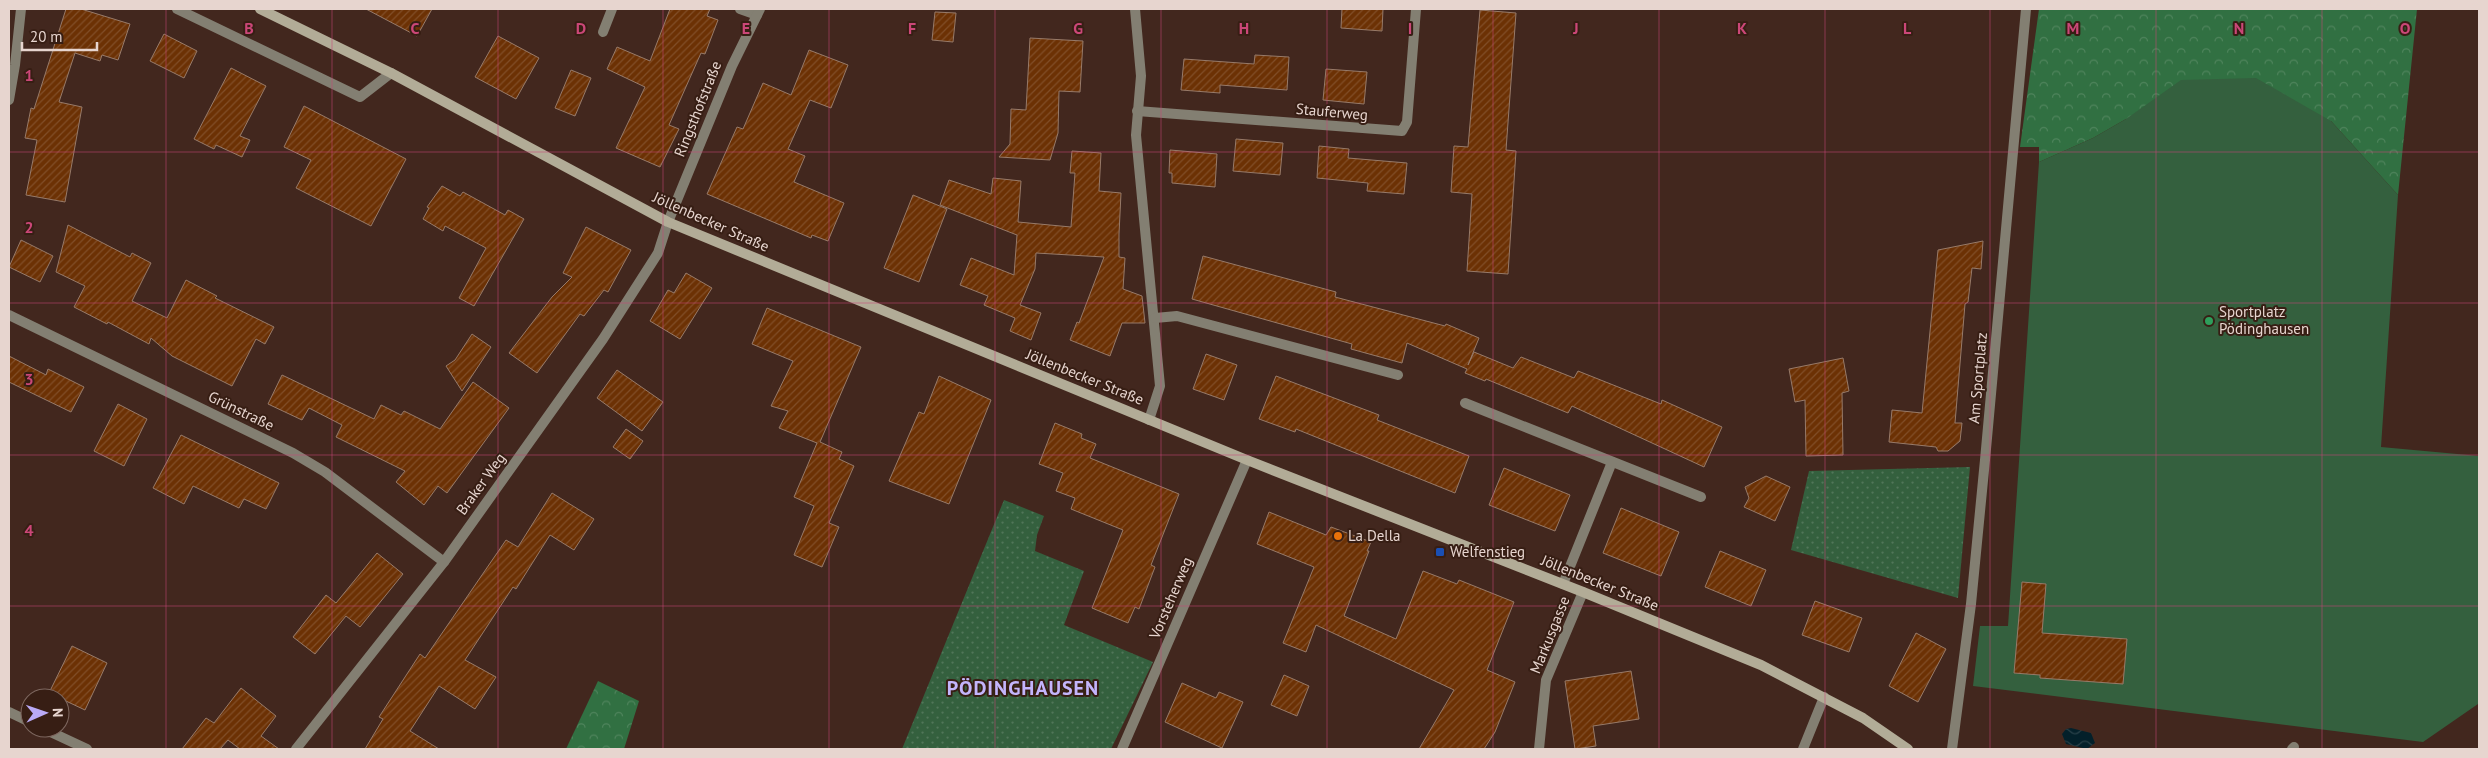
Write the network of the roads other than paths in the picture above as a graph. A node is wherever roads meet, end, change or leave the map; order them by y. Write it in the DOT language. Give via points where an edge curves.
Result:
graph roads {
  1 [pos="21,9"];
  2 [pos="177,9"];
  3 [pos="260,9"];
  4 [pos="612,9"];
  5 [pos="740,9"];
  6 [pos="1134,9"];
  7 [pos="1416,9"];
  8 [pos="2026,9"];
  9 [pos="758,12"];
  10 [pos="603,32"];
  11 [pos="391,73"];
  12 [pos="9,100"];
  13 [pos="1137,111"];
  14 [pos="668,222"];
  15 [pos="9,315"];
  16 [pos="1155,318"];
  17 [pos="1398,375"];
  18 [pos="1465,403"];
  19 [pos="1149,420"];
  20 [pos="1247,460"];
  21 [pos="1612,462"];
  22 [pos="1701,497"];
  23 [pos="444,562"];
  24 [pos="1563,584"];
  25 [pos="1583,592"];
  26 [pos="1824,697"];
  27 [pos="63,738"];
  28 [pos="87,749"];
  29 [pos="296,749"];
  30 [pos="1122,749"];
  31 [pos="1539,749"];
  32 [pos="1803,749"];
  33 [pos="1908,749"];
  34 [pos="1952,749"];
  1 -- 12 [label="street"];
  2 -- 11 [label="street" via="360,97"];
  3 -- 11 [label="main road, Jöllenbecker Straße"];
  4 -- 10 [label="street"];
  5 -- 9 [label="street"];
  6 -- 13 [label="street" via="1141,76"];
  7 -- 13 [label="street, Stauferweg" via="1407,122 1402,131"];
  8 -- 34 [label="street, Am Sportplatz" via="1986,460"];
  9 -- 14 [label="street, Ringsthofstraße" via="732,66"];
  11 -- 14 [label="main road, Jöllenbecker Straße"];
  13 -- 16 [label="street" via="1136,136"];
  14 -- 19 [label="main road, Jöllenbecker Straße"];
  14 -- 23 [label="street, Braker Weg" via="658,253 604,339"];
  15 -- 23 [label="street, Grünstraße" via="292,453 325,472"];
  16 -- 17 [label="street" via="1177,316"];
  16 -- 19 [label="street" via="1160,386"];
  18 -- 21 [label="street"];
  19 -- 20 [label="main road, Jöllenbecker Straße"];
  20 -- 24 [label="main road, Jöllenbecker Straße"];
  20 -- 30 [label="street, Vorsteherweg"];
  21 -- 22 [label="street"];
  21 -- 24 [label="street"];
  23 -- 29 [label="street, Braker Weg"];
  24 -- 25 [label="main road, Jöllenbecker Straße"];
  25 -- 26 [label="main road, Jöllenbecker Straße" via="1761,665"];
  25 -- 31 [label="street, Markusgasse" via="1546,680"];
  26 -- 32 [label="street"];
  26 -- 33 [label="main road, Jöllenbecker Straße" via="1863,718"];
  27 -- 28 [label="street"];
}
